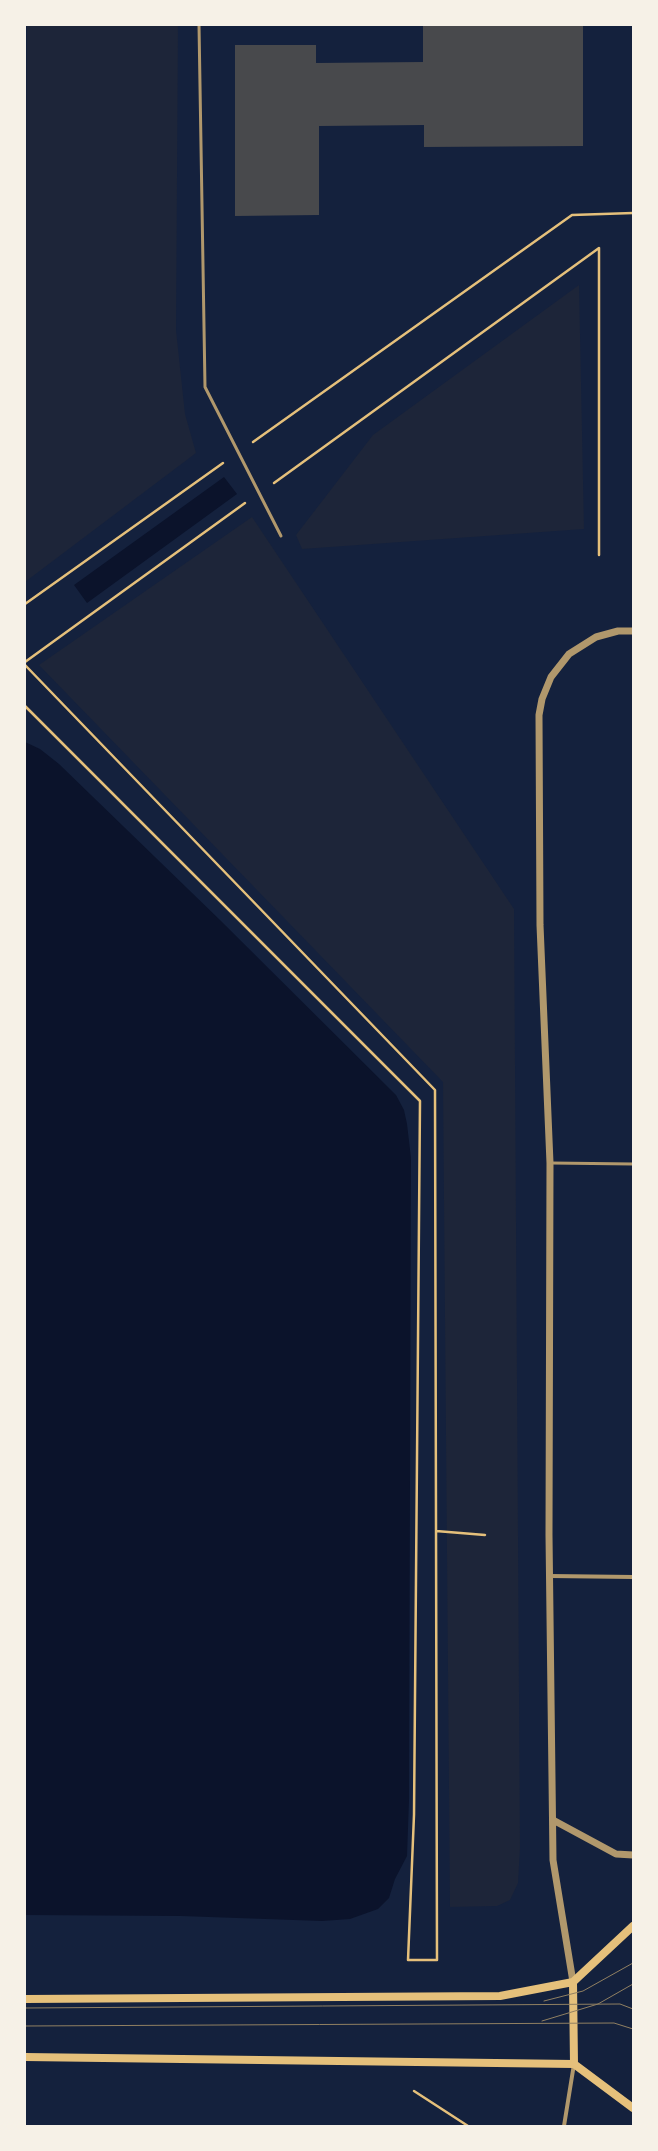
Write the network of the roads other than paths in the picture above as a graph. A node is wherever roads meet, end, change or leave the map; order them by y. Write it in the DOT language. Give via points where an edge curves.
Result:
graph roads {
  1 [pos="199,25"];
  2 [pos="281,536"];
  3 [pos="633,631"];
  4 [pos="550,1163"];
  5 [pos="633,1164"];
  6 [pos="550,1576"];
  7 [pos="633,1577"];
  8 [pos="553,1820"];
  9 [pos="633,1855"];
  10 [pos="633,1926"];
  11 [pos="572,1982"];
  12 [pos="25,1999"];
  13 [pos="25,2057"];
  14 [pos="574,2064"];
  15 [pos="633,2108"];
  16 [pos="564,2126"];
  1 -- 2 [label="lane" via="205,387"];
  3 -- 4 [label="street" via="618,631 596,637 569,654 551,677 539,715 540,925"];
  4 -- 5 [label="lane"];
  4 -- 6 [label="street"];
  6 -- 7 [label="street"];
  6 -- 8 [label="street"];
  8 -- 9 [label="street" via="616,1854"];
  8 -- 11 [label="street" via="553,1860"];
  10 -- 11 [label="main road"];
  11 -- 12 [label="main road" via="500,1996"];
  11 -- 14 [label="main road"];
  13 -- 14 [label="main road"];
  14 -- 15 [label="main road"];
  14 -- 16 [label="street"];
}
